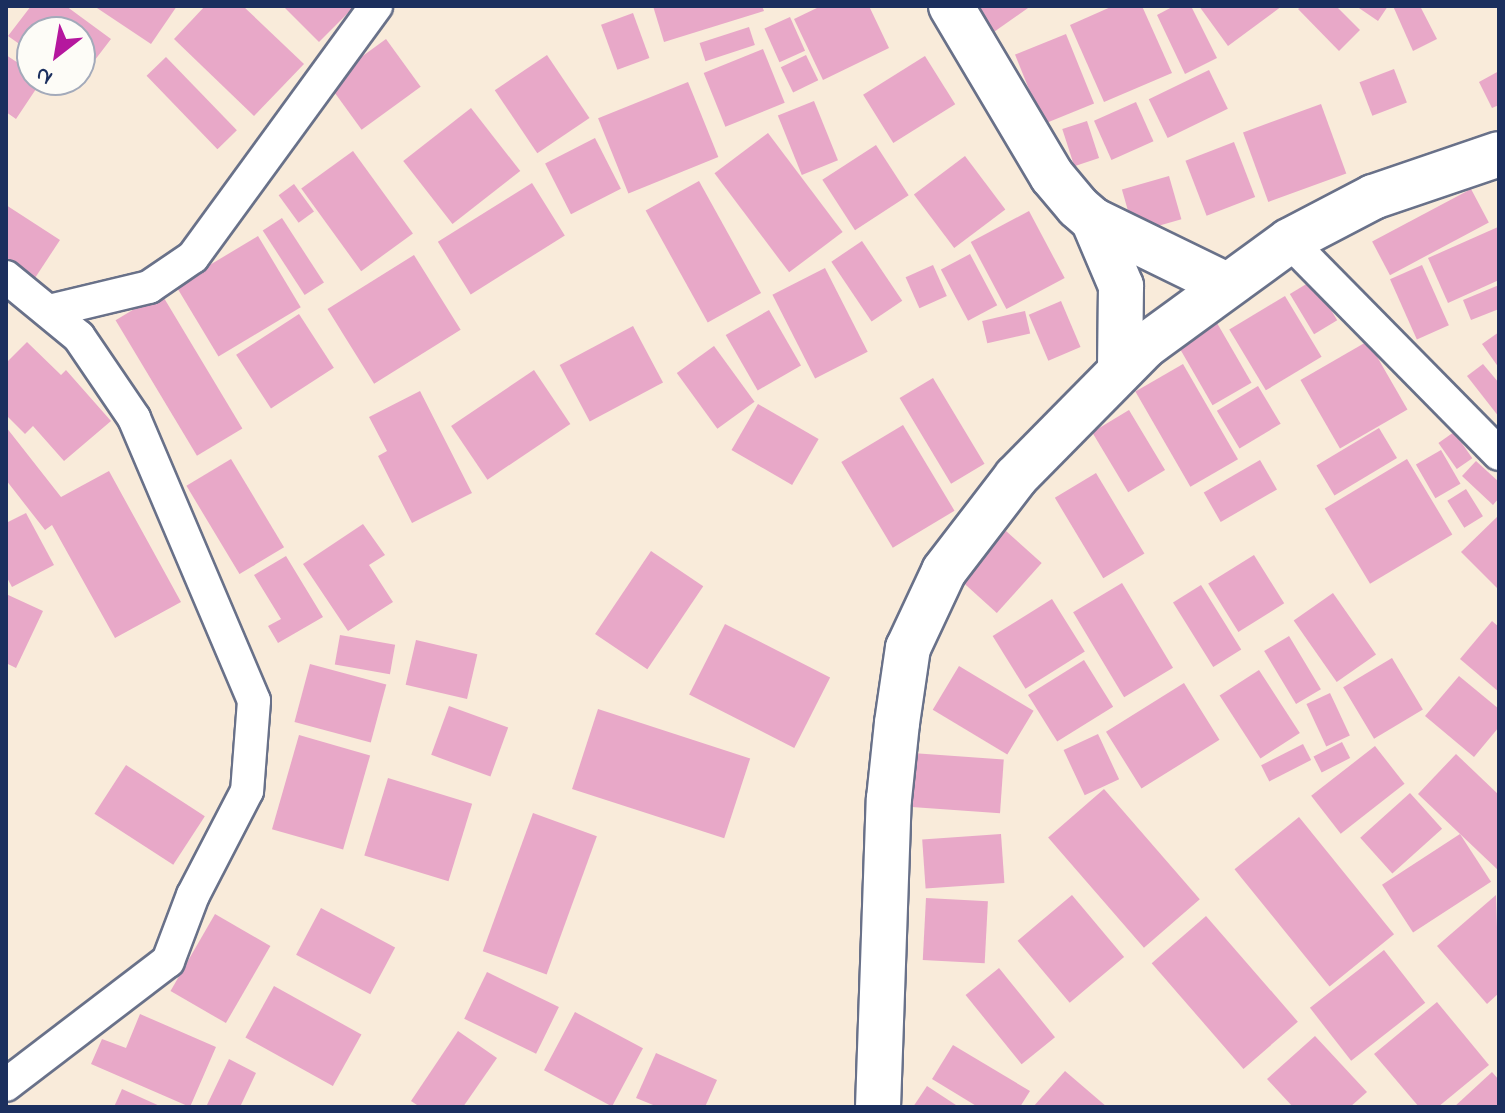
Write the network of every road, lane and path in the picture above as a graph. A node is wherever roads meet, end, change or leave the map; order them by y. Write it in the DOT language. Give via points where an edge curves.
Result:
graph roads {
  1 [pos="376,6"];
  2 [pos="951,6"];
  3 [pos="1499,154"];
  4 [pos="1093,220"];
  5 [pos="1289,241"];
  6 [pos="6,277"];
  7 [pos="1226,285"];
  8 [pos="49,311"];
  9 [pos="1120,369"];
  10 [pos="1499,454"];
  11 [pos="6,1085"];
  12 [pos="878,1107"];
  1 -- 8 [label="street" via="193,257 149,287"];
  2 -- 4 [label="street" via="1052,176"];
  3 -- 5 [label="street" via="1373,197"];
  4 -- 7 [label="street"];
  4 -- 9 [label="street" via="1121,286"];
  5 -- 7 [label="street"];
  5 -- 10 [label="street"];
  6 -- 8 [label="street"];
  7 -- 9 [label="street"];
  8 -- 11 [label="street" via="79,337 134,418 254,701 247,791 193,895 168,961"];
  9 -- 12 [label="street" via="1016,477 944,571 908,648 889,799"];
}
